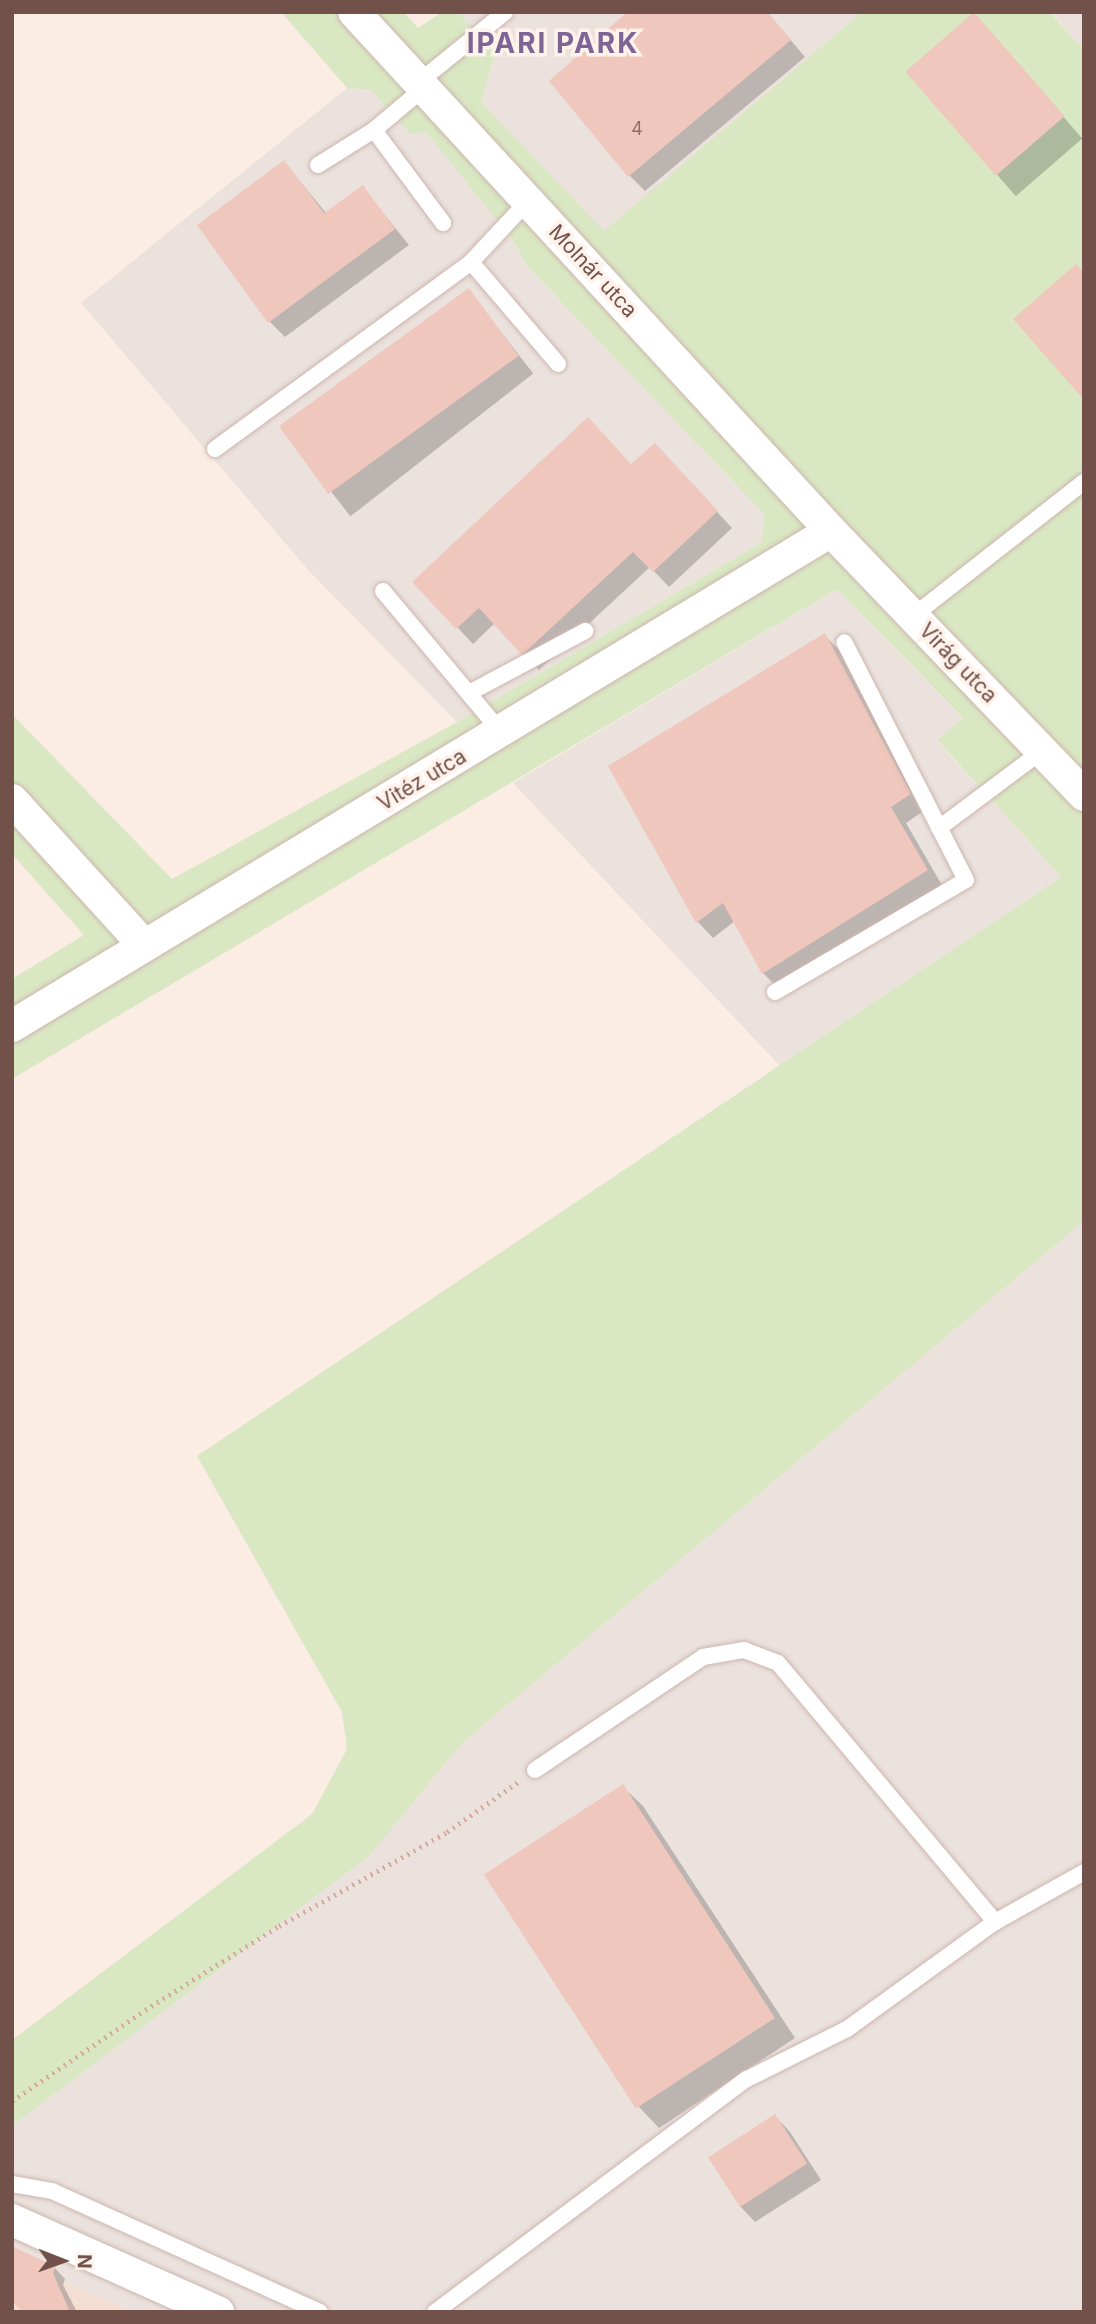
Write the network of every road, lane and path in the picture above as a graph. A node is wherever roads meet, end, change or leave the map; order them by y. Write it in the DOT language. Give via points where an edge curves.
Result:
graph roads {
  1 [pos="354,12"];
  2 [pos="505,12"];
  3 [pos="422,85"];
  4 [pos="374,130"];
  5 [pos="318,165"];
  6 [pos="528,201"];
  7 [pos="443,222"];
  8 [pos="471,262"];
  9 [pos="558,364"];
  10 [pos="215,449"];
  11 [pos="1084,482"];
  12 [pos="831,531"];
  13 [pos="383,591"];
  14 [pos="913,616"];
  15 [pos="585,631"];
  16 [pos="844,642"];
  17 [pos="469,693"];
  18 [pos="501,732"];
  19 [pos="1042,751"];
  20 [pos="1084,794"];
  21 [pos="12,800"];
  22 [pos="939,828"];
  23 [pos="145,946"];
  24 [pos="775,992"];
  25 [pos="12,1027"];
  26 [pos="536,1770"];
  27 [pos="1084,1872"];
  28 [pos="995,1922"];
  29 [pos="12,2101"];
  30 [pos="12,2184"];
  31 [pos="12,2220"];
  32 [pos="218,2312"];
  33 [pos="320,2312"];
  34 [pos="435,2312"];
  1 -- 3 [label="street, Molnár utca"];
  2 -- 3 [label="lane"];
  3 -- 4 [label="lane"];
  3 -- 6 [label="street, Molnár utca"];
  4 -- 5 [label="lane"];
  4 -- 7 [label="lane"];
  6 -- 8 [label="lane"];
  6 -- 12 [label="street, Molnár utca"];
  8 -- 9 [label="lane"];
  8 -- 10 [label="lane"];
  11 -- 14 [label="lane"];
  12 -- 14 [label="street, Virág utca"];
  12 -- 18 [label="street, Vitéz utca"];
  13 -- 17 [label="lane"];
  14 -- 19 [label="street, Virág utca"];
  15 -- 17 [label="lane"];
  16 -- 22 [label="lane"];
  17 -- 18 [label="lane"];
  18 -- 23 [label="street, Vitéz utca"];
  19 -- 20 [label="street, Virág utca"];
  19 -- 22 [label="lane"];
  21 -- 23 [label="street"];
  22 -- 24 [label="lane" via="966,880"];
  23 -- 25 [label="street, Vitéz utca"];
  26 -- 28 [label="lane" via="703,1657 744,1650 778,1663"];
  26 -- 29 [label="path" via="447,1832 279,1926 145,2010"];
  27 -- 28 [label="lane"];
  28 -- 34 [label="lane" via="847,2029 747,2078"];
  30 -- 33 [label="lane" via="52,2191"];
  31 -- 32 [label="street"];
}
